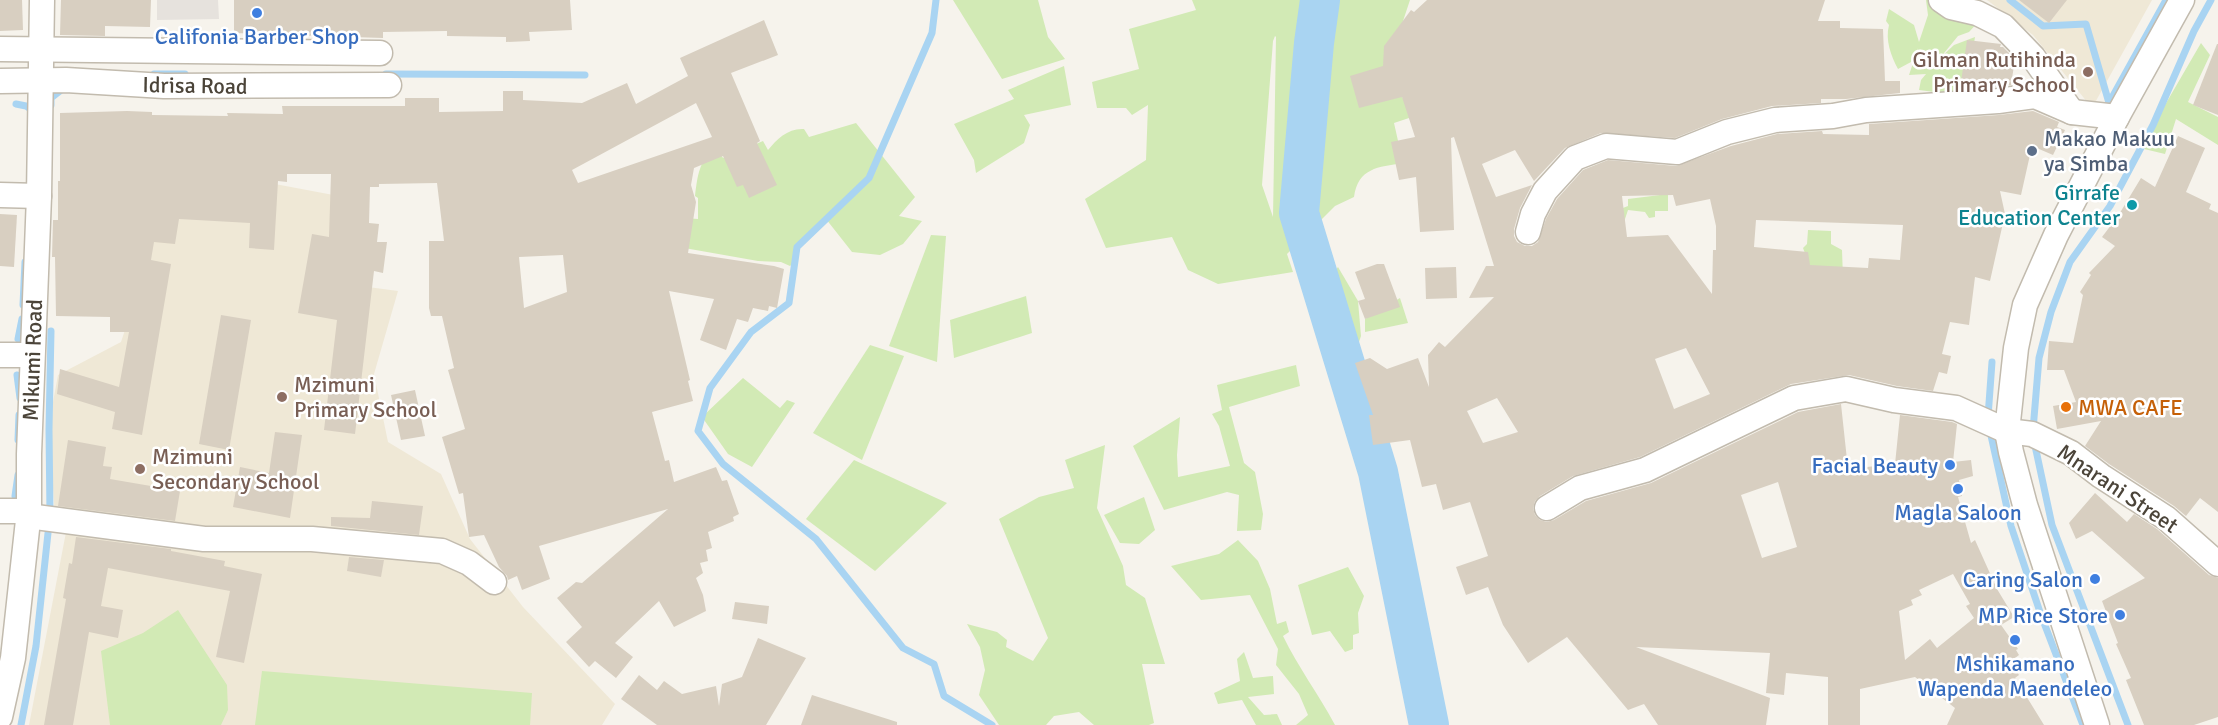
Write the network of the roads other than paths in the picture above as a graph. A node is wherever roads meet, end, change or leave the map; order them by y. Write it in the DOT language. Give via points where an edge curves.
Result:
graph roads {
  1 [pos="42,0"];
  2 [pos="1941,0"];
  3 [pos="2182,0"];
  4 [pos="0,49"];
  5 [pos="41,50"];
  6 [pos="283,53"];
  7 [pos="380,53"];
  8 [pos="40,79"];
  9 [pos="0,81"];
  10 [pos="389,85"];
  11 [pos="281,86"];
  12 [pos="2072,112"];
  13 [pos="2117,117"];
  14 [pos="0,195"];
  15 [pos="39,196"];
  16 [pos="1528,232"];
  17 [pos="0,355"];
  18 [pos="32,355"];
  19 [pos="2007,431"];
  20 [pos="1547,508"];
  21 [pos="0,511"];
  22 [pos="29,513"];
  23 [pos="2218,564"];
  24 [pos="494,582"];
  25 [pos="6,658"];
  26 [pos="0,717"];
  27 [pos="2097,725"];
  1 -- 5 [label="street, Mikumi Road"];
  2 -- 12 [label="street" via="2003,26 2033,57"];
  3 -- 13 [label="street"];
  4 -- 5 [label="street"];
  5 -- 6 [label="street"];
  5 -- 8 [label="street, Mikumi Road"];
  6 -- 7 [label="street"];
  6 -- 11 [label="street"];
  8 -- 9 [label="street, Idrisa Road"];
  8 -- 11 [label="street, Idrisa Road" via="164,86"];
  8 -- 15 [label="street, Mikumi Road"];
  10 -- 11 [label="street, Idrisa Road"];
  12 -- 13 [label="street"];
  12 -- 16 [label="street" via="2035,96 1775,120 1727,132 1677,152 1606,147 1575,159 1545,191"];
  13 -- 19 [label="street" via="2025,305"];
  14 -- 15 [label="street"];
  15 -- 18 [label="street, Mikumi Road"];
  17 -- 18 [label="street"];
  18 -- 22 [label="street, Mikumi Road"];
  19 -- 20 [label="street, Mnarani Street" via="1956,408 1846,390 1801,396 1680,455 1580,488"];
  19 -- 23 [label="street, Mnarani Street" via="2032,434 2071,453 2166,518"];
  19 -- 27 [label="street" via="2025,505"];
  21 -- 22 [label="street"];
  22 -- 24 [label="street" via="204,539 312,538 442,551 469,563"];
  22 -- 25 [label="street, Mikumi Road"];
  25 -- 26 [label="street, Mikumi Road"];
}
